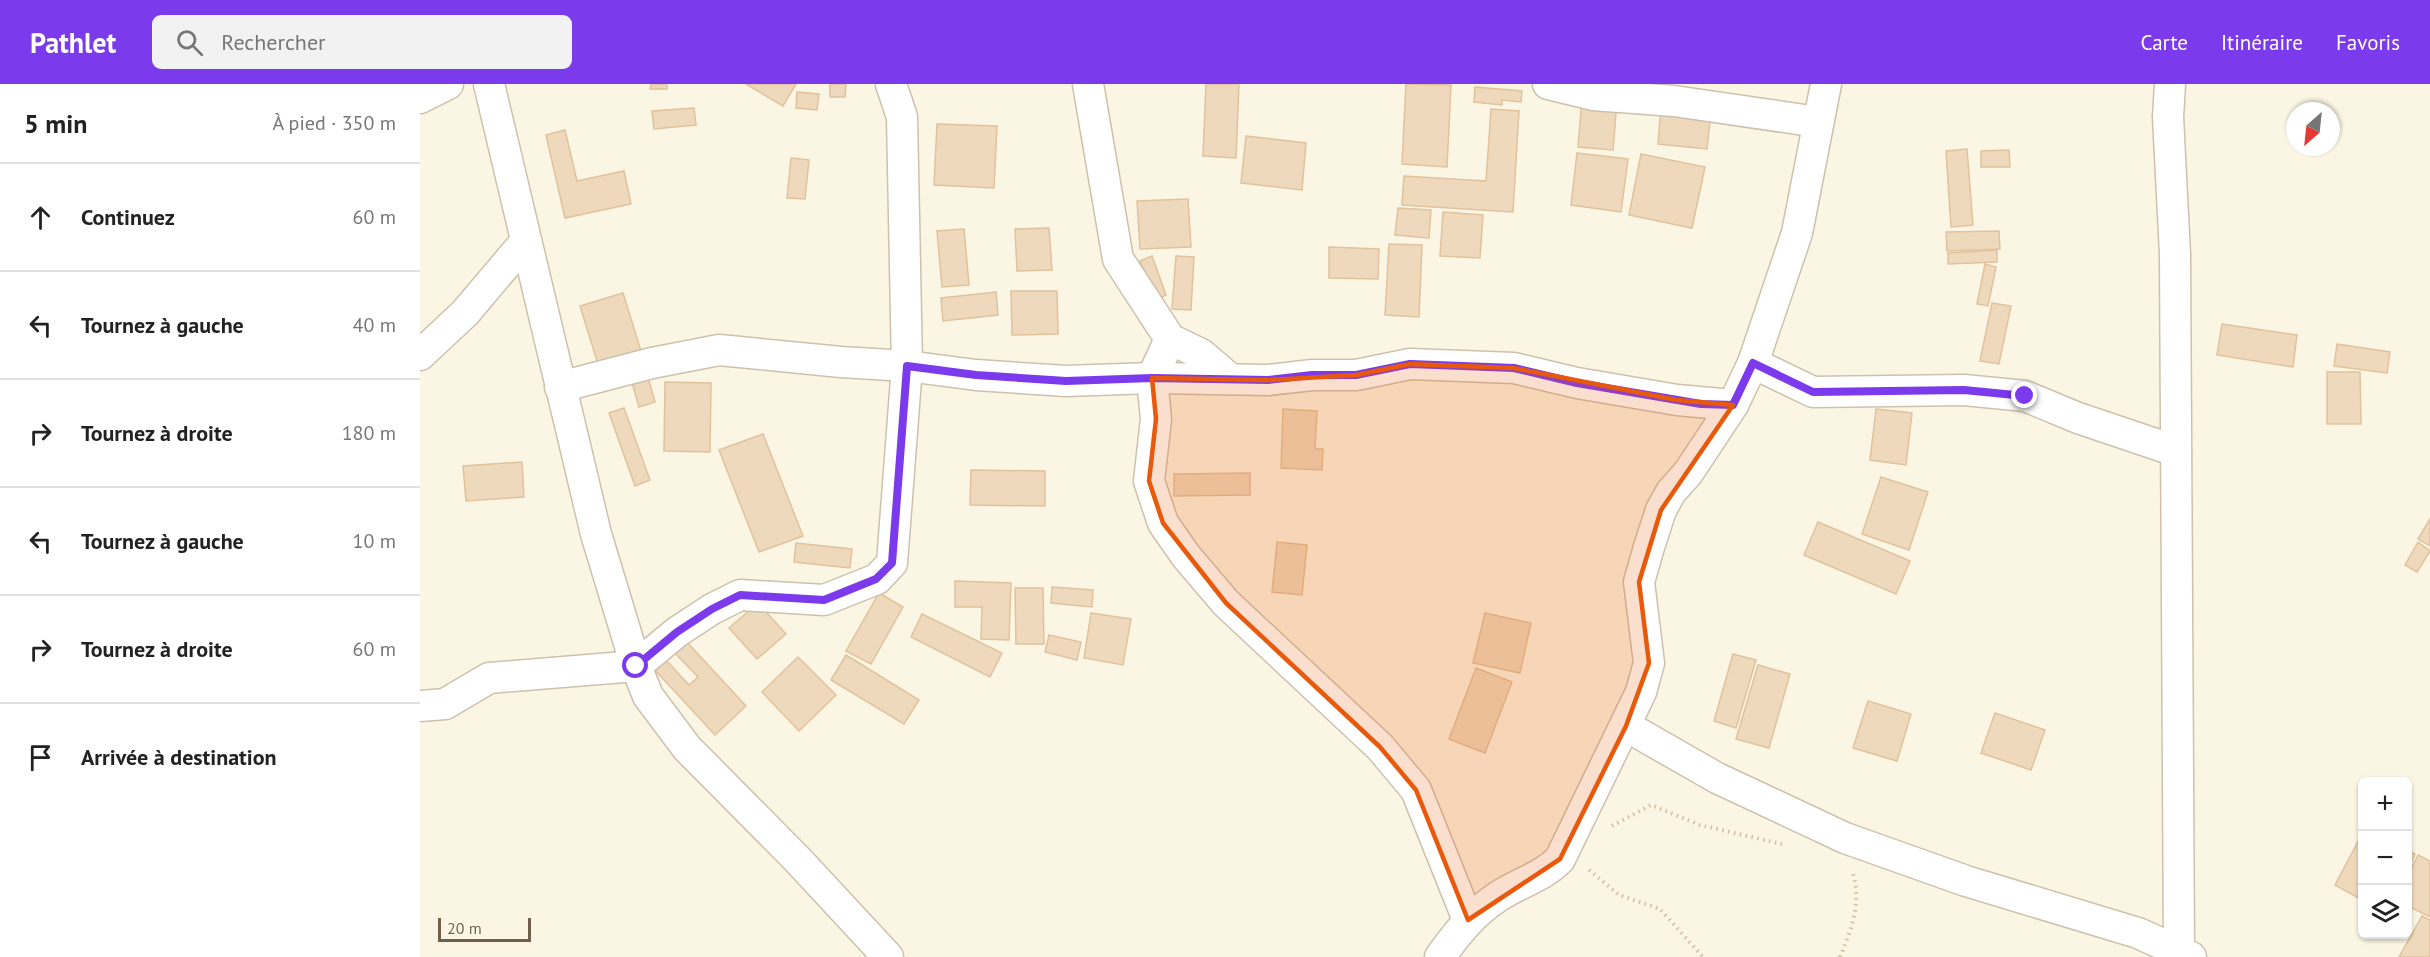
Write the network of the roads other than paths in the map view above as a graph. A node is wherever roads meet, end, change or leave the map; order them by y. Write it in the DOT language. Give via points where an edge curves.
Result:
graph roads {
  1 [pos="448,84"];
  2 [pos="489,84"];
  3 [pos="891,84"];
  4 [pos="1088,84"];
  5 [pos="1548,84"];
  6 [pos="1826,84"];
  7 [pos="2170,84"];
  8 [pos="420,98"];
  9 [pos="1818,122"];
  10 [pos="525,242"];
  11 [pos="1170,339"];
  12 [pos="420,355"];
  13 [pos="1753,363"];
  14 [pos="907,366"];
  15 [pos="1152,378"];
  16 [pos="1229,378"];
  17 [pos="560,387"];
  18 [pos="1733,405"];
  19 [pos="2176,451"];
  20 [pos="636,666"];
  21 [pos="420,706"];
  22 [pos="1626,726"];
  23 [pos="1468,920"];
  24 [pos="2185,953"];
  25 [pos="888,957"];
  26 [pos="1440,957"];
  1 -- 8 [label="street"];
  2 -- 10 [label="street"];
  3 -- 14 [label="street" via="902,117"];
  4 -- 11 [label="street" via="1118,259"];
  5 -- 9 [label="street" via="1593,95 1674,101"];
  6 -- 9 [label="street"];
  7 -- 19 [label="street"];
  9 -- 13 [label="street" via="1797,232"];
  10 -- 12 [label="street" via="465,313"];
  10 -- 17 [label="street"];
  11 -- 15 [label="street"];
  11 -- 16 [label="street" via="1201,354"];
  13 -- 18 [label="street"];
  13 -- 19 [label="street" via="1813,392 1964,390 2025,396"];
  14 -- 15 [label="street" via="1066,381"];
  14 -- 17 [label="street" via="719,350"];
  14 -- 20 [label="street" via="892,563 876,579 824,600 740,595 677,632"];
  15 -- 16 [label="street"];
  15 -- 23 [label="street" via="1156,419 1149,481 1162,523 1226,603 1380,747 1416,790"];
  16 -- 18 [label="street" via="1356,375 1410,364 1514,368 1701,404"];
  17 -- 20 [label="street" via="596,534"];
  18 -- 22 [label="street" via="1661,510 1640,582 1649,663"];
  19 -- 24 [label="street"];
  20 -- 21 [label="street" via="489,678 445,704"];
  20 -- 25 [label="street" via="648,696 687,748"];
  22 -- 23 [label="street" via="1553,867 1499,895"];
  22 -- 24 [label="street" via="1716,778 1845,838 1966,881 2138,933"];
  23 -- 26 [label="street"];
}
